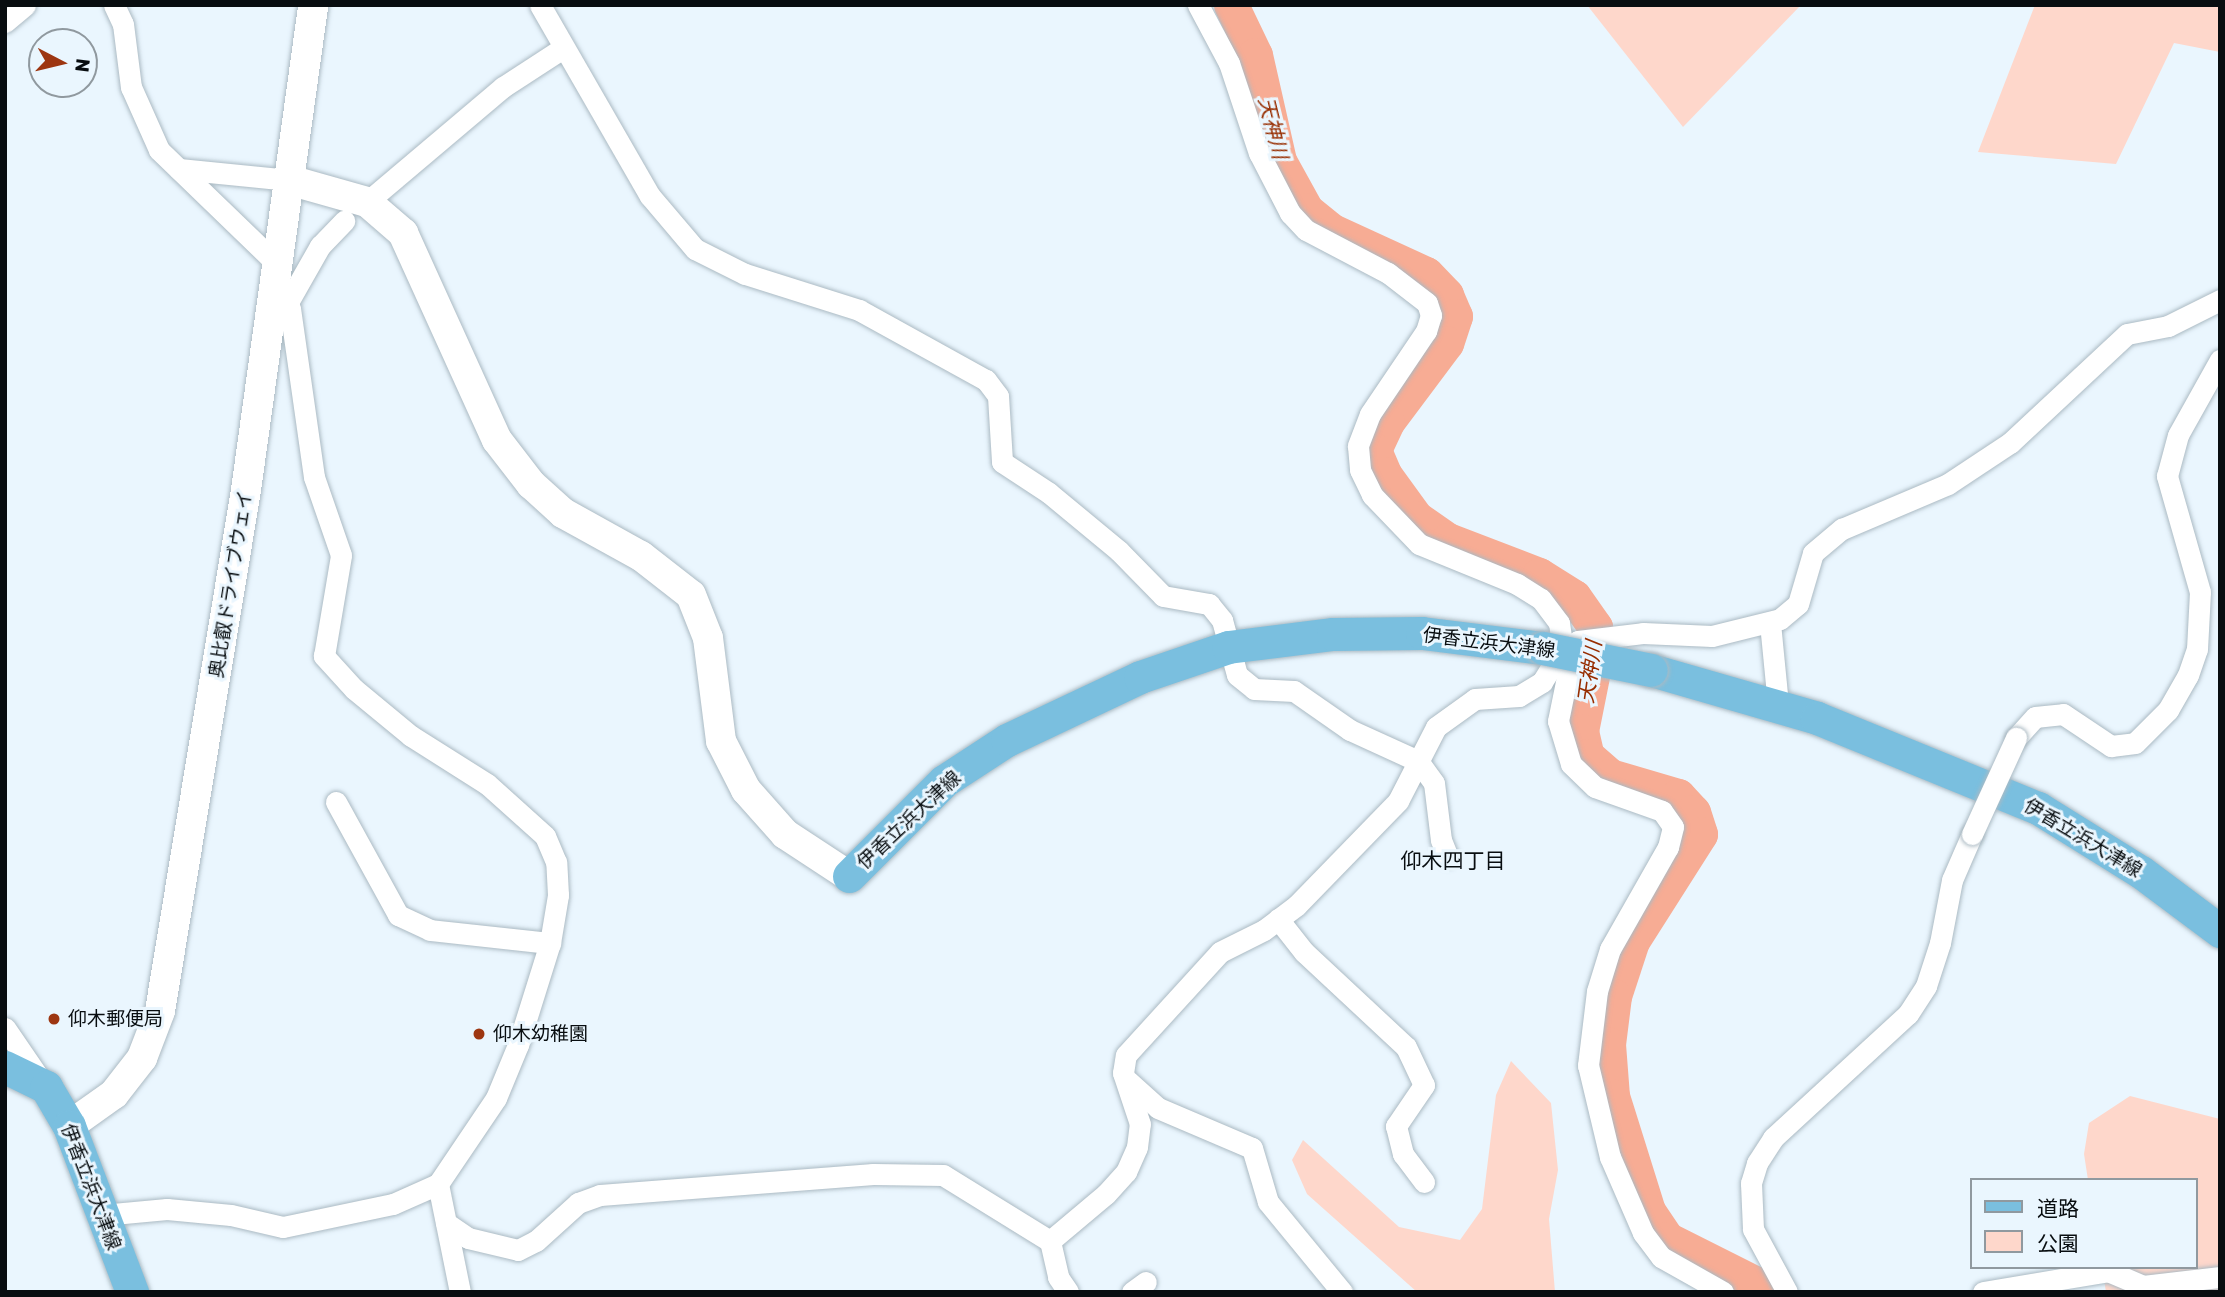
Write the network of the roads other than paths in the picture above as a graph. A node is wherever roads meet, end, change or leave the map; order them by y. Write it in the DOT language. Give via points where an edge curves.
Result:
graph roads {
  1 [pos="26,5"];
  2 [pos="114,5"];
  3 [pos="313,5"];
  4 [pos="540,5"];
  5 [pos="1198,5"];
  6 [pos="5,22"];
  7 [pos="563,48"];
  8 [pos="179,169"];
  9 [pos="289,180"];
  10 [pos="367,202"];
  11 [pos="344,221"];
  12 [pos="277,264"];
  13 [pos="2220,300"];
  14 [pos="280,301"];
  15 [pos="2220,360"];
  16 [pos="1770,623"];
  17 [pos="1562,646"];
  18 [pos="1228,647"];
  19 [pos="1778,705"];
  20 [pos="1418,761"];
  21 [pos="336,802"];
  22 [pos="1448,857"];
  23 [pos="849,876"];
  24 [pos="1278,919"];
  25 [pos="2220,930"];
  26 [pos="550,943"];
  27 [pos="5,1028"];
  28 [pos="5,1067"];
  29 [pos="1123,1073"];
  30 [pos="46,1087"];
  31 [pos="69,1126"];
  32 [pos="1424,1182"];
  33 [pos="438,1184"];
  34 [pos="102,1215"];
  35 [pos="446,1223"];
  36 [pos="1051,1241"];
  37 [pos="2220,1277"];
  38 [pos="132,1292"];
  39 [pos="460,1292"];
  40 [pos="1068,1292"];
  41 [pos="1342,1292"];
  42 [pos="1723,1292"];
  43 [pos="1787,1292"];
  44 [pos="1983,1292"];
  1 -- 6 [label="street"];
  2 -- 8 [label="street" via="123,24 131,87 141,115 159,150"];
  3 -- 9 [label="street, 奥比叡ドライブウェイ"];
  4 -- 7 [label="street"];
  5 -- 17 [label="street" via="1229,62 1259,153 1290,213 1307,230 1388,273 1427,303 1431,315 1426,331 1370,414 1358,446 1360,470 1372,495 1419,544 1517,583 1541,599 1559,623"];
  7 -- 10 [label="street" via="503,87"];
  7 -- 18 [label="street" via="650,196 695,249 735,270 859,310 969,367 998,396 1002,462 1079,517 1163,596 1209,604 1223,620"];
  8 -- 9 [label="street"];
  8 -- 12 [label="street"];
  9 -- 10 [label="street"];
  9 -- 12 [label="street, 奥比叡ドライブウェイ"];
  10 -- 23 [label="street" via="390,218 414,249 435,310 497,440 531,484 583,527 641,556 691,595 708,638 720,741 746,790 785,834"];
  11 -- 14 [label="street"];
  12 -- 14 [label="street, 奥比叡ドライブウェイ"];
  13 -- 16 [label="street" via="2168,326 2127,334 2010,443 1948,484 1842,529 1813,553 1797,604"];
  14 -- 26 [label="street" via="314,477 341,555 324,656 354,689 411,736 486,784 545,836 556,862 558,895"];
  14 -- 31 [label="street, 奥比叡ドライブウェイ" via="160,1012 142,1058 114,1094"];
  15 -- 43 [label="street, bridge" via="2178,435 2167,476 2200,592 2197,649 2188,676 2168,709 2135,743 2111,746 2063,714 2035,717 2016,738 1952,880 1926,986 1908,1014 1773,1138 1757,1163 1751,1183 1753,1229"];
  16 -- 17 [label="street" via="1712,636 1643,633"];
  16 -- 19 [label="street"];
  17 -- 18 [label="main road, 伊香立浜大津線" via="1422,633 1333,634"];
  17 -- 19 [label="main road, 伊香立浜大津線, bridge"];
  17 -- 20 [label="street" via="1542,682 1519,696 1475,699 1436,727"];
  17 -- 42 [label="street" via="1567,677 1558,721 1571,764 1595,787 1662,811 1673,827 1668,847 1620,928 1597,991 1588,1065 1597,1118 1625,1198 1643,1233 1661,1257"];
  18 -- 20 [label="street" via="1237,674 1254,689 1294,691 1350,730"];
  18 -- 23 [label="main road, 伊香立浜大津線" via="1140,677 1007,740 944,781"];
  19 -- 25 [label="main road, 伊香立浜大津線" via="1948,768 2038,808 2141,872"];
  20 -- 22 [label="street" via="1434,783 1441,839"];
  20 -- 24 [label="street" via="1398,801"];
  21 -- 26 [label="street" via="398,915 430,930"];
  24 -- 29 [label="street" via="1220,952 1187,983 1125,1055"];
  24 -- 32 [label="street" via="1304,952 1406,1048 1424,1084 1396,1126 1403,1154"];
  26 -- 33 [label="street" via="519,1045 496,1098"];
  27 -- 30 [label="street"];
  28 -- 30 [label="main road"];
  29 -- 36 [label="street" via="1140,1124 1137,1147 1125,1172 1106,1194"];
  29 -- 41 [label="street" via="1136,1093 1158,1108 1252,1148 1268,1202"];
  30 -- 31 [label="main road, 伊香立浜大津線"];
  31 -- 34 [label="main road, 伊香立浜大津線"];
  33 -- 34 [label="street" via="393,1204 283,1227 231,1215 167,1209"];
  33 -- 35 [label="street"];
  34 -- 38 [label="main road, 伊香立浜大津線"];
  35 -- 36 [label="street" via="468,1238 518,1250 536,1241 578,1203 600,1195 925,1173 943,1175"];
  35 -- 39 [label="street"];
  36 -- 40 [label="street" via="1058,1277"];
  37 -- 44 [label="street" via="2143,1286 2108,1271"];
}
